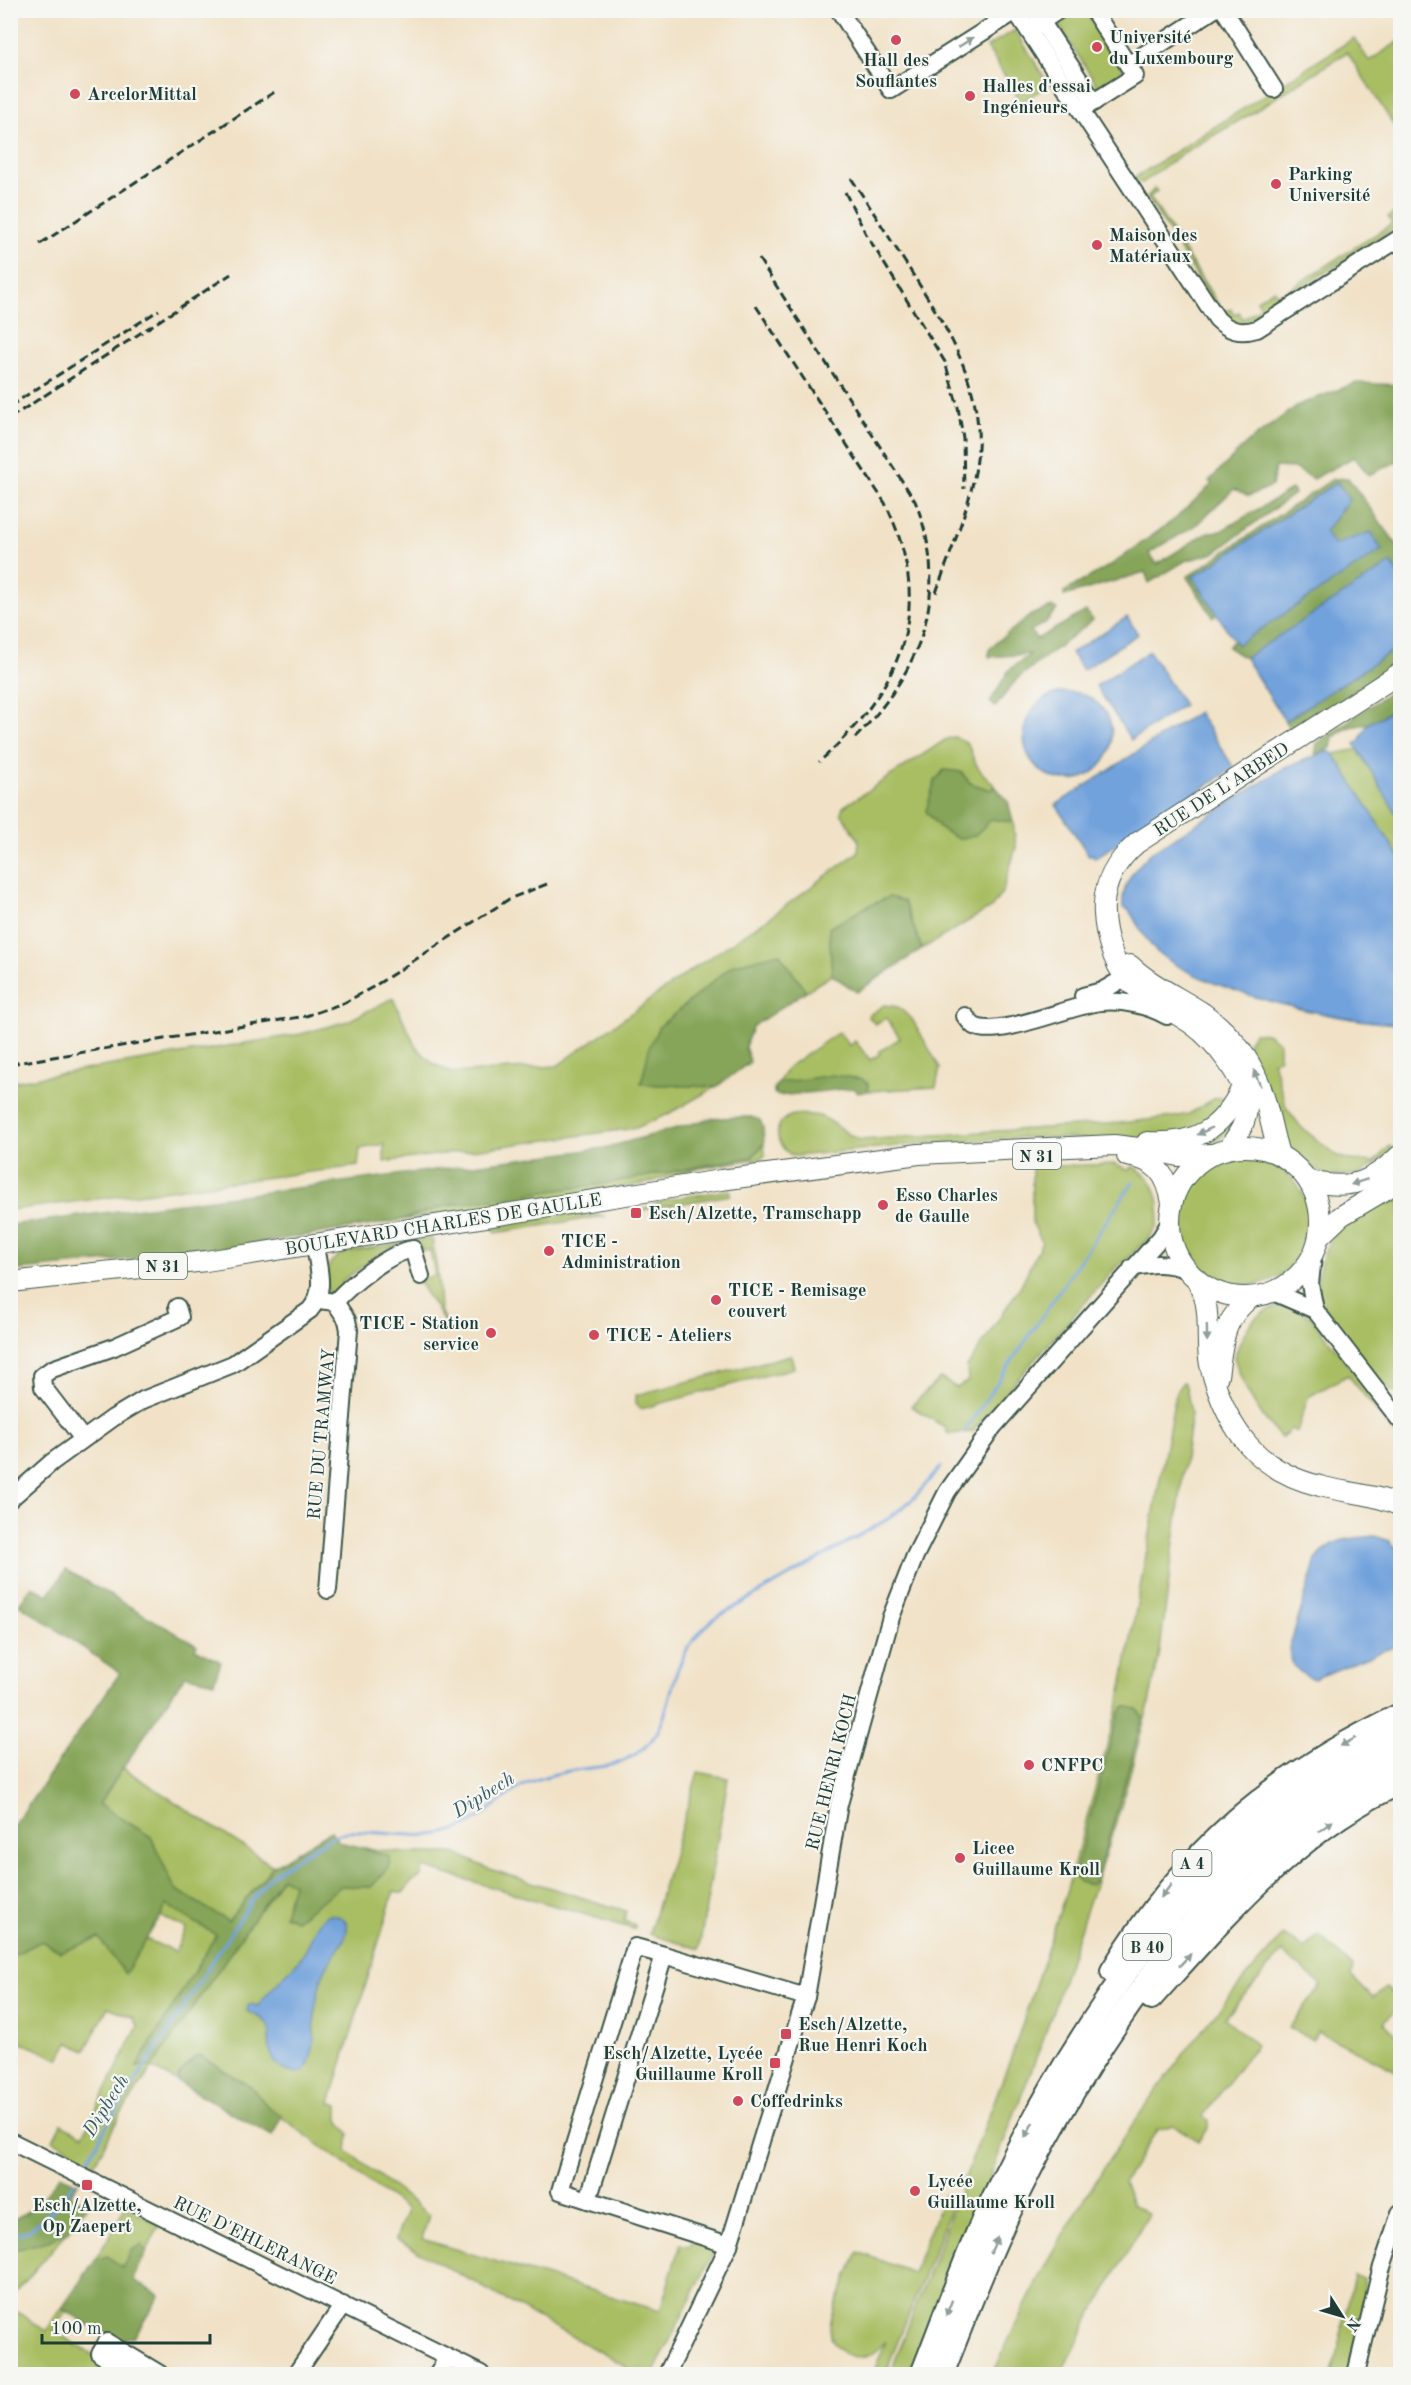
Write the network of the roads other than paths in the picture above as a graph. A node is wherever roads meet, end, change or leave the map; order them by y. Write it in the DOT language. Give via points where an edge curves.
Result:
graph roads {
  1 [pos="839,10"];
  2 [pos="1059,10"];
  3 [pos="1093,10"];
  4 [pos="1213,10"];
  5 [pos="1224,10"];
  6 [pos="1015,11"];
  7 [pos="1035,21"];
  8 [pos="1128,65"];
  9 [pos="1274,89"];
  10 [pos="1087,106"];
  11 [pos="1401,238"];
  12 [pos="1401,673"];
  13 [pos="1111,945"];
  14 [pos="1126,977"];
  15 [pos="965,1016"];
  16 [pos="998,1028"];
  17 [pos="1214,1034"];
  18 [pos="1242,1087"];
  19 [pos="1059,1146"];
  20 [pos="1220,1151"];
  21 [pos="1280,1154"];
  22 [pos="1401,1155"];
  23 [pos="875,1161"];
  24 [pos="1310,1181"];
  25 [pos="1401,1181"];
  26 [pos="1172,1203"];
  27 [pos="1169,1224"];
  28 [pos="1320,1236"];
  29 [pos="315,1245"];
  30 [pos="1312,1256"];
  31 [pos="1131,1268"];
  32 [pos="1192,1275"];
  33 [pos="421,1276"];
  34 [pos="10,1282"];
  35 [pos="1273,1292"];
  36 [pos="1252,1297"];
  37 [pos="333,1298"];
  38 [pos="177,1307"];
  39 [pos="1315,1310"];
  40 [pos="1216,1387"];
  41 [pos="1398,1412"];
  42 [pos="83,1439"];
  43 [pos="10,1499"];
  44 [pos="1401,1506"];
  45 [pos="328,1590"];
  46 [pos="1401,1715"];
  47 [pos="1401,1739"];
  48 [pos="1401,1761"];
  49 [pos="1401,1782"];
  50 [pos="664,1955"];
  51 [pos="806,1997"];
  52 [pos="1057,2079"];
  53 [pos="1067,2102"];
  54 [pos="10,2141"];
  55 [pos="588,2200"];
  56 [pos="1401,2213"];
  57 [pos="729,2245"];
  58 [pos="343,2306"];
  59 [pos="448,2358"];
  60 [pos="134,2374"];
  61 [pos="160,2374"];
  62 [pos="296,2374"];
  63 [pos="437,2374"];
  64 [pos="481,2374"];
  65 [pos="667,2374"];
  66 [pos="922,2374"];
  67 [pos="942,2374"];
  68 [pos="1356,2374"];
  1 -- 6 [label="street, one-way" via="891,90"];
  2 -- 7 [label="street"];
  3 -- 8 [label="street"];
  4 -- 8 [label="street"];
  5 -- 9 [label="street"];
  6 -- 7 [label="street"];
  7 -- 10 [label="street"];
  8 -- 10 [label="street" via="1135,76"];
  10 -- 11 [label="street" via="1217,319 1236,332 1257,329"];
  12 -- 13 [label="main road, RUE DE L'ARBED" via="1127,851 1104,895 1104,920"];
  13 -- 14 [label="main road, RUE DE L'ARBED"];
  13 -- 17 [label="main road, RUE DE L'ARBED" via="1136,971 1204,1014"];
  14 -- 16 [label="street" via="1102,991 1047,1007"];
  14 -- 17 [label="main road, RUE DE L'ARBED" via="1159,1004"];
  15 -- 16 [label="street" via="974,1026"];
  16 -- 17 [label="street" via="1100,1002 1124,1002"];
  17 -- 18 [label="main road, RUE DE L'ARBED"];
  21 -- 17 [label="main road, RUE DE L'ARBED, one-way" via="1254,1071 1237,1044"];
  18 -- 19 [label="main road, BOULEVARD CHARLES DE GAULLE, one-way" via="1226,1116 1214,1127 1192,1137 1172,1142 1087,1139"];
  18 -- 20 [label="main road, RUE DE L'ARBED" via="1247,1106 1245,1120"];
  19 -- 20 [label="main road, BOULEVARD CHARLES DE GAULLE / N 31" via="1114,1145 1178,1156"];
  19 -- 23 [label="main road, BOULEVARD CHARLES DE GAULLE / N 31" via="919,1154"];
  20 -- 21 [label="main road" via="1246,1146"];
  20 -- 26 [label="main road" via="1193,1167 1180,1183"];
  21 -- 24 [label="main road"];
  22 -- 24 [label="main road, one-way" via="1359,1184 1338,1186"];
  23 -- 26 [label="main road, BOULEVARD CHARLES DE GAULLE / N 31" via="1133,1156 1162,1172"];
  23 -- 29 [label="main road, BOULEVARD CHARLES DE GAULLE / N 31" via="747,1176"];
  24 -- 28 [label="main road" via="1319,1208"];
  25 -- 28 [label="main road" via="1341,1216"];
  26 -- 27 [label="main road"];
  27 -- 31 [label="street, RUE HENRI KOCH"];
  27 -- 32 [label="main road" via="1178,1256"];
  28 -- 30 [label="main road"];
  29 -- 34 [label="main road, BOULEVARD CHARLES DE GAULLE / N 31"];
  29 -- 37 [label="street" via="321,1286"];
  30 -- 35 [label="main road" via="1289,1284"];
  30 -- 39 [label="street" via="1310,1284"];
  31 -- 32 [label="street" via="1170,1264"];
  31 -- 51 [label="street, RUE HENRI KOCH" via="993,1427 947,1492 915,1556 891,1617 839,1804"];
  32 -- 36 [label="main road" via="1216,1292"];
  32 -- 40 [label="main road, one-way" via="1207,1306 1208,1352"];
  33 -- 37 [label="street" via="413,1248 396,1253"];
  35 -- 36 [label="main road"];
  35 -- 39 [label="street"];
  36 -- 40 [label="main road" via="1235,1311 1227,1325"];
  37 -- 42 [label="street" via="233,1364 143,1400"];
  37 -- 45 [label="street, RUE DU TRAMWAY" via="349,1330"];
  38 -- 42 [label="street" via="180,1317 42,1376 43,1387"];
  39 -- 41 [label="street"];
  40 -- 44 [label="main road" via="1241,1438 1265,1461 1318,1486"];
  42 -- 43 [label="street"];
  46 -- 52 [label="highway, A 4, one-way" via="1289,1777 1241,1815 1173,1883 1145,1920 1080,2025"];
  47 -- 52 [label="highway, B 40" via="1314,1786 1255,1830 1220,1863 1132,1965"];
  48 -- 53 [label="highway, B 40" via="1315,1809 1228,1883 1182,1935 1124,2012"];
  53 -- 49 [label="highway, one-way" via="1107,2058 1145,2004 1277,1865 1333,1821"];
  50 -- 51 [label="street"];
  50 -- 55 [label="street"];
  50 -- 55 [label="street" via="635,1947 560,2191"];
  51 -- 57 [label="street, RUE HENRI KOCH"];
  52 -- 66 [label="highway, A 4, one-way" via="997,2191"];
  67 -- 53 [label="highway, one-way" via="1006,2220"];
  54 -- 58 [label="street, RUE D'EHLERANGE"];
  55 -- 57 [label="street"];
  56 -- 68 [label="street" via="1381,2270"];
  57 -- 65 [label="street, RUE HENRI KOCH"];
  58 -- 59 [label="street, RUE D'EHLERANGE"];
  58 -- 62 [label="street"];
  59 -- 63 [label="street"];
  59 -- 64 [label="street, RUE D'EHLERANGE"];
  60 -- 61 [label="street" via="100,2354 107,2342"];
}
